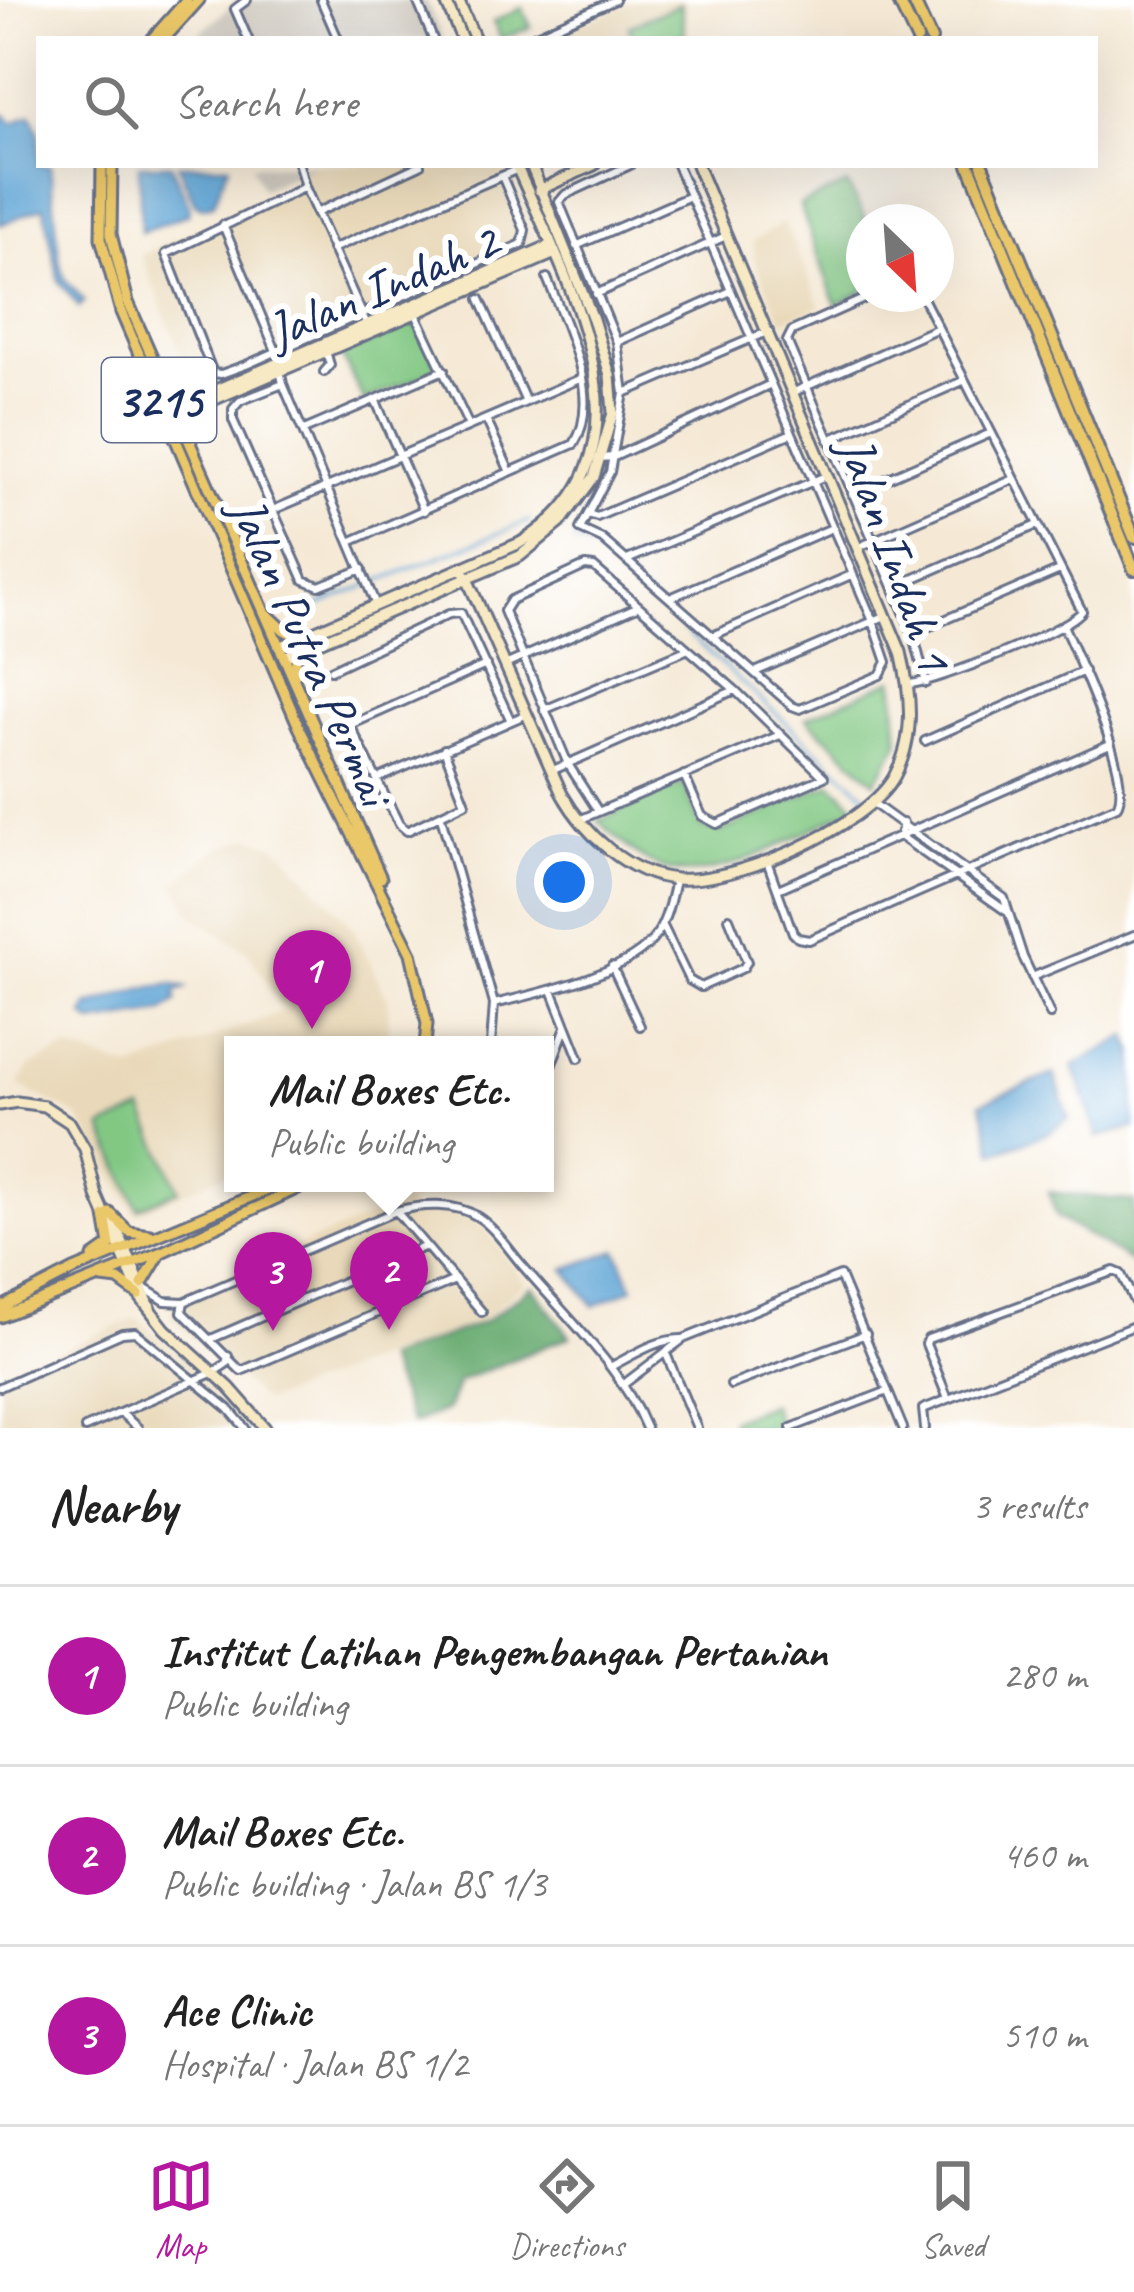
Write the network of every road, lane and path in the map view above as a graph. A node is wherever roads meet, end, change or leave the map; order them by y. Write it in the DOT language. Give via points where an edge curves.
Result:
graph roads {
  1 [pos="187,0"];
  2 [pos="200,0"];
  3 [pos="247,0"];
  4 [pos="321,0"];
  5 [pos="417,0"];
  6 [pos="446,0"];
  7 [pos="458,0"];
  8 [pos="615,0"];
  9 [pos="898,0"];
  10 [pos="913,0"];
  11 [pos="595,4"];
  12 [pos="155,36"];
  13 [pos="167,36"];
  14 [pos="247,36"];
  15 [pos="337,36"];
  16 [pos="432,36"];
  17 [pos="461,36"];
  18 [pos="474,36"];
  19 [pos="533,36"];
  20 [pos="916,36"];
  21 [pos="930,36"];
  22 [pos="102,168"];
  23 [pos="112,168"];
  24 [pos="300,168"];
  25 [pos="414,168"];
  26 [pos="515,168"];
  27 [pos="517,168"];
  28 [pos="532,168"];
  29 [pos="587,168"];
  30 [pos="624,168"];
  31 [pos="678,168"];
  32 [pos="698,168"];
  33 [pos="970,168"];
  34 [pos="983,168"];
  35 [pos="502,176"];
  36 [pos="305,188"];
  37 [pos="541,189"];
  38 [pos="529,195"];
  39 [pos="690,196"];
  40 [pos="316,213"];
  41 [pos="223,225"];
  42 [pos="726,236"];
  43 [pos="711,243"];
  44 [pos="568,245"];
  45 [pos="332,249"];
  46 [pos="552,249"];
  47 [pos="547,278"];
  48 [pos="731,291"];
  49 [pos="596,294"];
  50 [pos="481,299"];
  51 [pos="846,307"];
  52 [pos="414,309"];
  53 [pos="930,312"];
  54 [pos="366,323"];
  55 [pos="938,328"];
  56 [pos="769,331"];
  57 [pos="752,338"];
  58 [pos="616,342"];
  59 [pos="276,351"];
  60 [pos="326,351"];
  61 [pos="278,368"];
  62 [pos="444,370"];
  63 [pos="325,372"];
  64 [pos="598,377"];
  65 [pos="583,378"];
  66 [pos="964,380"];
  67 [pos="284,384"];
  68 [pos="771,384"];
  69 [pos="806,387"];
  70 [pos="169,389"];
  71 [pos="794,392"];
  72 [pos="624,393"];
  73 [pos="374,398"];
  74 [pos="526,402"];
  75 [pos="486,419"];
  76 [pos="469,426"];
  77 [pos="303,430"];
  78 [pos="792,433"];
  79 [pos="991,433"];
  80 [pos="829,440"];
  81 [pos="191,441"];
  82 [pos="400,456"];
  83 [pos="602,458"];
  84 [pos="510,472"];
  85 [pos="828,475"];
  86 [pos="1014,479"];
  87 [pos="812,482"];
  88 [pos="328,488"];
  89 [pos="852,494"];
  90 [pos="273,511"];
  91 [pos="424,511"];
  92 [pos="591,514"];
  93 [pos="1037,525"];
  94 [pos="832,528"];
  95 [pos="1134,538"];
  96 [pos="873,541"];
  97 [pos="351,542"];
  98 [pos="859,547"];
  99 [pos="627,560"];
  100 [pos="1134,569"];
  101 [pos="1060,570"];
  102 [pos="465,572"];
  103 [pos="364,573"];
  104 [pos="853,574"];
  105 [pos="894,587"];
  106 [pos="670,598"];
  107 [pos="376,604"];
  108 [pos="261,606"];
  109 [pos="639,606"];
  110 [pos="888,614"];
  111 [pos="873,621"];
  112 [pos="1063,625"];
  113 [pos="256,626"];
  114 [pos="914,633"];
  115 [pos="712,636"];
  116 [pos="302,643"];
  117 [pos="686,650"];
  118 [pos="280,653"];
  119 [pos="521,658"];
  120 [pos="486,665"];
  121 [pos="504,665"];
  122 [pos="331,670"];
  123 [pos="1084,671"];
  124 [pos="755,672"];
  125 [pos="926,683"];
  126 [pos="908,684"];
  127 [pos="735,690"];
  128 [pos="300,691"];
  129 [pos="285,694"];
  130 [pos="544,710"];
  131 [pos="525,715"];
  132 [pos="511,721"];
  133 [pos="781,734"];
  134 [pos="925,740"];
  135 [pos="1110,744"];
  136 [pos="444,749"];
  137 [pos="568,764"];
  138 [pos="550,772"];
  139 [pos="684,776"];
  140 [pos="377,779"];
  141 [pos="874,804"];
  142 [pos="598,811"];
  143 [pos="441,817"];
  144 [pos="579,820"];
  145 [pos="903,823"];
  146 [pos="912,829"];
  147 [pos="901,836"];
  148 [pos="767,861"];
  149 [pos="969,871"];
  150 [pos="958,876"];
  151 [pos="675,879"];
  152 [pos="778,889"];
  153 [pos="384,891"];
  154 [pos="1006,911"];
  155 [pos="729,918"];
  156 [pos="662,924"];
  157 [pos="658,933"];
  158 [pos="1134,935"];
  159 [pos="675,950"];
  160 [pos="612,966"];
  161 [pos="1032,977"];
  162 [pos="552,990"];
  163 [pos="494,1004"];
  164 [pos="1050,1014"];
  165 [pos="640,1026"];
  166 [pos="565,1029"];
  167 [pos="426,1036"];
  168 [pos="491,1036"];
  169 [pos="554,1058"];
  170 [pos="579,1058"];
  171 [pos="0,1106"];
  172 [pos="263,1192"];
  173 [pos="290,1192"];
  174 [pos="396,1211"];
  175 [pos="107,1214"];
  176 [pos="163,1234"];
  177 [pos="426,1246"];
  178 [pos="123,1249"];
  179 [pos="164,1251"];
  180 [pos="129,1264"];
  181 [pos="74,1270"];
  182 [pos="93,1279"];
  183 [pos="455,1280"];
  184 [pos="142,1289"];
  185 [pos="1134,1301"];
  186 [pos="184,1302"];
  187 [pos="0,1308"];
  188 [pos="482,1312"];
  189 [pos="0,1317"];
  190 [pos="1134,1326"];
  191 [pos="866,1334"];
  192 [pos="211,1340"];
  193 [pos="683,1340"];
  194 [pos="228,1356"];
  195 [pos="667,1356"];
  196 [pos="610,1367"];
  197 [pos="241,1371"];
  198 [pos="214,1372"];
  199 [pos="195,1381"];
  200 [pos="224,1382"];
  201 [pos="624,1384"];
  202 [pos="731,1385"];
  203 [pos="0,1387"];
  204 [pos="888,1391"];
  205 [pos="948,1399"];
  206 [pos="121,1413"];
  207 [pos="85,1428"];
  208 [pos="138,1428"];
  209 [pos="245,1428"];
  210 [pos="265,1428"];
  211 [pos="646,1428"];
  212 [pos="697,1428"];
  213 [pos="791,1428"];
  214 [pos="903,1428"];
  215 [pos="925,1428"];
  1 -- 12 [label="main road"];
  2 -- 13 [label="main road"];
  3 -- 14 [label="street" via="236,9"];
  4 -- 15 [label="street"];
  5 -- 16 [label="street"];
  6 -- 17 [label="street"];
  7 -- 18 [label="street"];
  8 -- 11 [label="street"];
  9 -- 20 [label="highway"];
  10 -- 21 [label="highway"];
  11 -- 19 [label="street"];
  22 -- 113 [label="main road, Jalan Putra Permai / 3215" via="110,281"];
  23 -- 70 [label="main road, Jalan Putra Permai / 3215" via="119,278"];
  24 -- 36 [label="street"];
  25 -- 40 [label="street"];
  26 -- 35 [label="street"];
  27 -- 38 [label="street"];
  28 -- 37 [label="street"];
  29 -- 37 [label="street"];
  30 -- 44 [label="street" via="565,195 559,207"];
  31 -- 39 [label="street"];
  32 -- 42 [label="street, Jalan Indah 1"];
  33 -- 100 [label="highway"];
  34 -- 95 [label="highway"];
  35 -- 45 [label="street"];
  35 -- 54 [label="street" via="525,240"];
  36 -- 40 [label="street"];
  36 -- 41 [label="street"];
  37 -- 38 [label="street"];
  37 -- 44 [label="street"];
  38 -- 46 [label="street"];
  39 -- 43 [label="street"];
  39 -- 44 [label="street"];
  40 -- 45 [label="street"];
  41 -- 59 [label="street"];
  41 -- 59 [label="street" via="166,254 210,370 217,375"];
  42 -- 43 [label="street"];
  42 -- 56 [label="street, Jalan Indah 1"];
  43 -- 48 [label="street"];
  43 -- 49 [label="street"];
  44 -- 46 [label="street, Jalan Indah 2"];
  44 -- 49 [label="street"];
  44 -- 83 [label="street" via="610,375 613,412"];
  45 -- 54 [label="street"];
  46 -- 52 [label="street, Jalan Indah 2"];
  46 -- 64 [label="street"];
  47 -- 65 [label="street"];
  48 -- 57 [label="street"];
  48 -- 58 [label="street"];
  49 -- 58 [label="street"];
  50 -- 74 [label="street"];
  51 -- 69 [label="street" via="789,334"];
  52 -- 54 [label="street, Jalan Indah 2"];
  52 -- 62 [label="street"];
  53 -- 55 [label="street"];
  54 -- 59 [label="street"];
  54 -- 60 [label="street, Jalan Indah 2"];
  54 -- 61 [label="street, Jalan Indah 2"];
  55 -- 66 [label="street"];
  55 -- 69 [label="street"];
  56 -- 57 [label="street"];
  56 -- 71 [label="street, Jalan Indah 1"];
  57 -- 68 [label="street"];
  57 -- 72 [label="street"];
  58 -- 72 [label="street"];
  59 -- 61 [label="street"];
  60 -- 61 [label="street, Jalan Indah 2"];
  60 -- 63 [label="street"];
  61 -- 67 [label="street"];
  61 -- 70 [label="street, Jalan Indah 2" via="191,399"];
  61 -- 81 [label="street, Jalan Indah 2" via="193,411"];
  62 -- 73 [label="street"];
  62 -- 76 [label="street"];
  64 -- 65 [label="street"];
  64 -- 83 [label="street"];
  65 -- 74 [label="street"];
  65 -- 84 [label="street" via="581,429 566,450"];
  66 -- 79 [label="street"];
  66 -- 80 [label="street"];
  67 -- 77 [label="street"];
  67 -- 90 [label="street" via="240,401 232,413"];
  68 -- 78 [label="street"];
  68 -- 83 [label="street"];
  69 -- 71 [label="street"];
  69 -- 80 [label="street"];
  70 -- 81 [label="main road, Jalan Putra Permai / 3215"];
  71 -- 85 [label="street, Jalan Indah 1"];
  72 -- 83 [label="street"];
  73 -- 77 [label="street"];
  73 -- 82 [label="street"];
  74 -- 75 [label="street"];
  75 -- 76 [label="street"];
  75 -- 84 [label="street"];
  76 -- 82 [label="street"];
  77 -- 88 [label="street"];
  78 -- 87 [label="street"];
  78 -- 92 [label="street"];
  79 -- 86 [label="street"];
  79 -- 89 [label="street"];
  80 -- 89 [label="street"];
  81 -- 108 [label="main road, Jalan Putra Permai / 3215"];
  82 -- 88 [label="street"];
  82 -- 91 [label="street"];
  83 -- 92 [label="street"];
  83 -- 102 [label="street" via="533,535"];
  84 -- 91 [label="street"];
  85 -- 87 [label="street"];
  85 -- 98 [label="street, Jalan Indah 1"];
  86 -- 93 [label="street"];
  86 -- 96 [label="street"];
  87 -- 94 [label="street"];
  87 -- 99 [label="street"];
  88 -- 90 [label="street"];
  88 -- 97 [label="street"];
  89 -- 96 [label="street"];
  90 -- 103 [label="street" via="308,584"];
  91 -- 97 [label="street"];
  92 -- 99 [label="street" via="582,531"];
  93 -- 101 [label="street"];
  93 -- 105 [label="street"];
  94 -- 104 [label="street"];
  94 -- 106 [label="street"];
  96 -- 98 [label="street"];
  96 -- 105 [label="street"];
  97 -- 103 [label="street"];
  98 -- 110 [label="street, Jalan Indah 1"];
  99 -- 106 [label="street"];
  101 -- 112 [label="street" via="1082,611"];
  101 -- 114 [label="street"];
  102 -- 107 [label="street"];
  102 -- 121 [label="street"];
  103 -- 107 [label="street"];
  104 -- 111 [label="street"];
  104 -- 115 [label="street"];
  105 -- 114 [label="street"];
  106 -- 115 [label="street"];
  107 -- 116 [label="street"];
  108 -- 116 [label="main road"];
  108 -- 118 [label="main road, Jalan Putra Permai / 3215"];
  109 -- 117 [label="street"];
  109 -- 119 [label="street"];
  109 -- 119 [label="street" via="585,566 506,604"];
  110 -- 111 [label="street"];
  110 -- 126 [label="street, Jalan Indah 1"];
  111 -- 124 [label="street"];
  111 -- 124 [label="street" via="887,662 880,675 806,707 792,706"];
  112 -- 123 [label="street"];
  112 -- 125 [label="street"];
  113 -- 118 [label="main road"];
  113 -- 129 [label="main road, Jalan Putra Permai / 3215"];
  114 -- 125 [label="street"];
  115 -- 124 [label="street"];
  116 -- 118 [label="street"];
  116 -- 128 [label="main road" via="295,662"];
  117 -- 127 [label="street"];
  117 -- 130 [label="street"];
  118 -- 128 [label="main road, Jalan Putra Permai / 3215"];
  118 -- 129 [label="main road"];
  119 -- 121 [label="street"];
  119 -- 130 [label="street"];
  120 -- 122 [label="street" via="456,612"];
  120 -- 132 [label="street"];
  120 -- 140 [label="street" via="352,723"];
  121 -- 131 [label="street"];
  123 -- 134 [label="street"];
  123 -- 135 [label="street"];
  125 -- 126 [label="street"];
  126 -- 141 [label="street, Jalan Indah 1" via="908,743"];
  127 -- 133 [label="street"];
  127 -- 137 [label="street"];
  128 -- 153 [label="main road, Jalan Putra Permai / 3215"];
  129 -- 153 [label="main road, Jalan Putra Permai / 3215"];
  130 -- 137 [label="street"];
  131 -- 132 [label="street"];
  131 -- 138 [label="street"];
  132 -- 136 [label="street"];
  133 -- 139 [label="street"];
  133 -- 139 [label="street" via="822,772 821,780 717,824 702,816"];
  135 -- 146 [label="street"];
  135 -- 149 [label="street" via="1123,788 1118,806"];
  136 -- 140 [label="street"];
  136 -- 143 [label="street" via="466,800"];
  137 -- 138 [label="street"];
  137 -- 142 [label="street"];
  138 -- 144 [label="street"];
  139 -- 142 [label="street"];
  140 -- 143 [label="street" via="401,828"];
  141 -- 145 [label="street"];
  141 -- 148 [label="street, Jalan Indah 1"];
  142 -- 144 [label="street"];
  143 -- 163 [label="street"];
  144 -- 151 [label="street" via="630,862"];
  145 -- 146 [label="street"];
  145 -- 147 [label="street"];
  146 -- 147 [label="street"];
  146 -- 149 [label="street"];
  147 -- 150 [label="street"];
  147 -- 152 [label="street"];
  148 -- 151 [label="street, Jalan Indah 1"];
  148 -- 152 [label="street"];
  149 -- 150 [label="street"];
  149 -- 154 [label="street" via="1004,898"];
  150 -- 152 [label="street" via="809,940 794,933"];
  150 -- 154 [label="street"];
  151 -- 156 [label="street"];
  153 -- 167 [label="main road, Jalan Putra Permai / 3215" via="418,974"];
  154 -- 161 [label="street"];
  155 -- 159 [label="street" via="747,958 742,968 698,987"];
  156 -- 157 [label="street"];
  156 -- 159 [label="street"];
  157 -- 159 [label="street"];
  157 -- 160 [label="street"];
  158 -- 161 [label="street"];
  160 -- 162 [label="street"];
  160 -- 165 [label="street"];
  161 -- 164 [label="street"];
  162 -- 163 [label="street"];
  162 -- 166 [label="street"];
  163 -- 168 [label="street"];
  166 -- 169 [label="street"];
  166 -- 170 [label="street"];
  171 -- 175 [label="street" via="44,1106 70,1123"];
  172 -- 176 [label="main road"];
  173 -- 179 [label="main road"];
  174 -- 177 [label="street"];
  174 -- 186 [label="street"];
  174 -- 196 [label="street" via="429,1205 481,1218"];
  175 -- 176 [label="main road" via="129,1232"];
  175 -- 178 [label="street"];
  175 -- 181 [label="main road" via="110,1245"];
  176 -- 178 [label="main road"];
  177 -- 183 [label="street"];
  177 -- 192 [label="street"];
  178 -- 180 [label="street"];
  178 -- 181 [label="main road"];
  179 -- 180 [label="main road"];
  179 -- 184 [label="main road"];
  180 -- 182 [label="main road"];
  180 -- 184 [label="street"];
  181 -- 187 [label="main road"];
  182 -- 184 [label="main road"];
  182 -- 189 [label="main road"];
  183 -- 188 [label="street"];
  183 -- 197 [label="street"];
  184 -- 186 [label="street"];
  184 -- 198 [label="street" via="152,1313"];
  185 -- 205 [label="street" via="1114,1271 934,1336 926,1344"];
  186 -- 192 [label="street" via="182,1312"];
  190 -- 205 [label="street"];
  191 -- 193 [label="street" via="840,1276"];
  191 -- 202 [label="street"];
  191 -- 204 [label="street"];
  192 -- 194 [label="street"];
  193 -- 195 [label="street"];
  193 -- 196 [label="street"];
  194 -- 197 [label="street"];
  194 -- 198 [label="street"];
  195 -- 201 [label="street"];
  195 -- 212 [label="street"];
  196 -- 201 [label="street"];
  197 -- 200 [label="street"];
  198 -- 199 [label="street"];
  198 -- 200 [label="street"];
  199 -- 203 [label="street" via="131,1331"];
  199 -- 206 [label="street"];
  199 -- 209 [label="street"];
  200 -- 210 [label="street"];
  201 -- 211 [label="street"];
  204 -- 213 [label="street"];
  204 -- 214 [label="street"];
  205 -- 215 [label="street" via="923,1408"];
  206 -- 207 [label="street"];
  206 -- 208 [label="street"];
}
